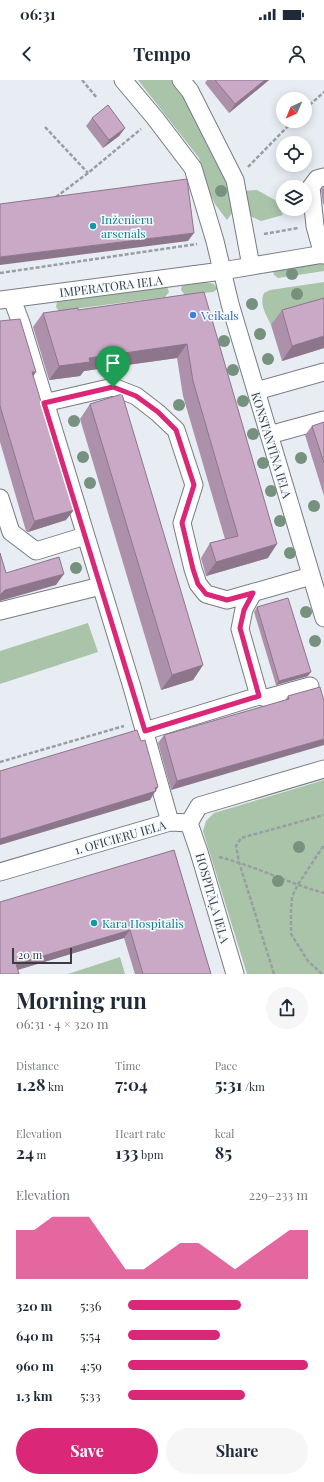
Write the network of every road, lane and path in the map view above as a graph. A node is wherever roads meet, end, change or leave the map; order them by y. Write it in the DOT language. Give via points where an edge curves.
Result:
graph roads {
  1 [pos="82,80"];
  2 [pos="123,80"];
  3 [pos="181,80"];
  4 [pos="324,92"];
  5 [pos="97,98"];
  6 [pos="312,103"];
  7 [pos="155,118"];
  8 [pos="45,127"];
  9 [pos="286,128"];
  10 [pos="88,173"];
  11 [pos="324,177"];
  12 [pos="235,180"];
  13 [pos="55,198"];
  14 [pos="314,226"];
  15 [pos="245,237"];
  16 [pos="215,241"];
  17 [pos="323,254"];
  18 [pos="251,266"];
  19 [pos="222,271"];
  20 [pos="0,273"];
  21 [pos="6,299"];
  22 [pos="324,372"];
  23 [pos="256,392"];
  24 [pos="44,403"];
  25 [pos="324,420"];
  26 [pos="269,435"];
  27 [pos="0,498"];
  28 [pos="85,536"];
  29 [pos="311,576"];
  30 [pos="101,586"];
  31 [pos="253,593"];
  32 [pos="0,611"];
  33 [pos="324,618"];
  34 [pos="310,686"];
  35 [pos="259,696"];
  36 [pos="144,726"];
  37 [pos="0,762"];
  38 [pos="324,769"];
  39 [pos="324,815"];
  40 [pos="170,822"];
  41 [pos="189,824"];
  42 [pos="324,845"];
  43 [pos="199,852"];
  44 [pos="239,862"];
  45 [pos="0,872"];
  46 [pos="297,886"];
  47 [pos="324,893"];
  48 [pos="235,974"];
  49 [pos="274,974"];
  50 [pos="322,974"];
  1 -- 5 [label="path"];
  2 -- 7 [label="street"];
  3 -- 12 [label="street" via="190,91"];
  4 -- 6 [label="path"];
  7 -- 10 [label="path"];
  7 -- 16 [label="street" via="193,168"];
  8 -- 10 [label="path"];
  9 -- 12 [label="path"];
  10 -- 13 [label="path"];
  11 -- 14 [label="street" via="317,179 311,187"];
  12 -- 15 [label="street"];
  14 -- 15 [label="path"];
  14 -- 17 [label="street"];
  15 -- 18 [label="street"];
  16 -- 19 [label="street"];
  16 -- 20 [label="path"];
  17 -- 18 [label="street, IMPERATORA IELA"];
  18 -- 19 [label="street, IMPERATORA IELA"];
  19 -- 21 [label="street, IMPERATORA IELA"];
  19 -- 23 [label="street, KONSTANTĪNA IELA"];
  21 -- 24 [label="street" via="20,323"];
  22 -- 23 [label="street"];
  23 -- 26 [label="street, KONSTANTĪNA IELA"];
  24 -- 28 [label="street"];
  24 -- 31 [label="street" via="113,387 136,396 158,412 176,430 194,485 182,523 198,584 206,594 227,600"];
  25 -- 26 [label="street"];
  26 -- 29 [label="street, KONSTANTĪNA IELA"];
  27 -- 28 [label="street" via="11,532 36,551"];
  28 -- 30 [label="street"];
  29 -- 31 [label="street"];
  29 -- 33 [label="street, KONSTANTĪNA IELA"];
  30 -- 32 [label="street"];
  30 -- 36 [label="street"];
  31 -- 35 [label="street" via="244,610 240,628"];
  34 -- 35 [label="street" via="267,698"];
  35 -- 36 [label="street"];
  36 -- 37 [label="path"];
  36 -- 40 [label="street"];
  38 -- 41 [label="street" via="199,806"];
  39 -- 44 [label="path" via="241,838 236,846"];
  40 -- 41 [label="street, 1. OFICIERU IELA"];
  40 -- 45 [label="street, 1. OFICIERU IELA"];
  41 -- 43 [label="street, HOSPITĀĻA IELA"];
  42 -- 46 [label="path"];
  43 -- 44 [label="path"];
  43 -- 48 [label="street, HOSPITĀĻA IELA"];
  44 -- 46 [label="path"];
  44 -- 49 [label="path"];
  46 -- 47 [label="path"];
  46 -- 50 [label="path" via="292,897 291,934 308,961"];
}
